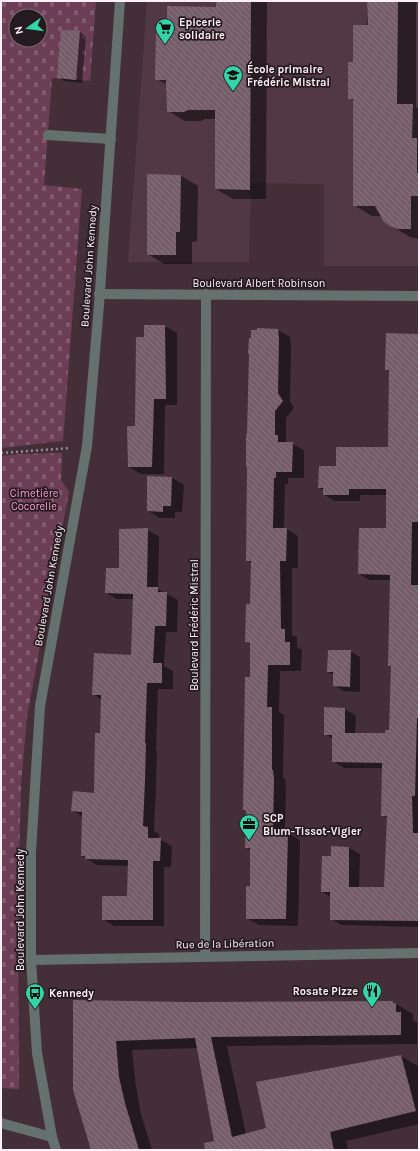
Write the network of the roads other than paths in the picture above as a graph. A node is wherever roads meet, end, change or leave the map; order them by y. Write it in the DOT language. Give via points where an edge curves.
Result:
graph roads {
  1 [pos="120,1"];
  2 [pos="48,135"];
  3 [pos="110,139"];
  4 [pos="99,294"];
  5 [pos="206,294"];
  6 [pos="419,296"];
  7 [pos="419,953"];
  8 [pos="205,957"];
  9 [pos="31,960"];
  10 [pos="1,1123"];
  11 [pos="52,1137"];
  12 [pos="56,1150"];
  1 -- 3 [label="street, Boulevard John Kennedy"];
  2 -- 3 [label="street"];
  3 -- 4 [label="street, Boulevard John Kennedy"];
  4 -- 5 [label="street, Boulevard Albert Robinson"];
  4 -- 9 [label="street, Boulevard John Kennedy" via="87,446 40,706 32,852"];
  5 -- 6 [label="street, Boulevard Albert Robinson"];
  5 -- 8 [label="street, Boulevard Frédéric Mistral"];
  7 -- 8 [label="street, Rue de la Libération"];
  8 -- 9 [label="street, Rue de la Libération"];
  9 -- 11 [label="street, Boulevard John Kennedy" via="38,1053"];
  10 -- 11 [label="street"];
  11 -- 12 [label="street, Boulevard John Kennedy"];
}
